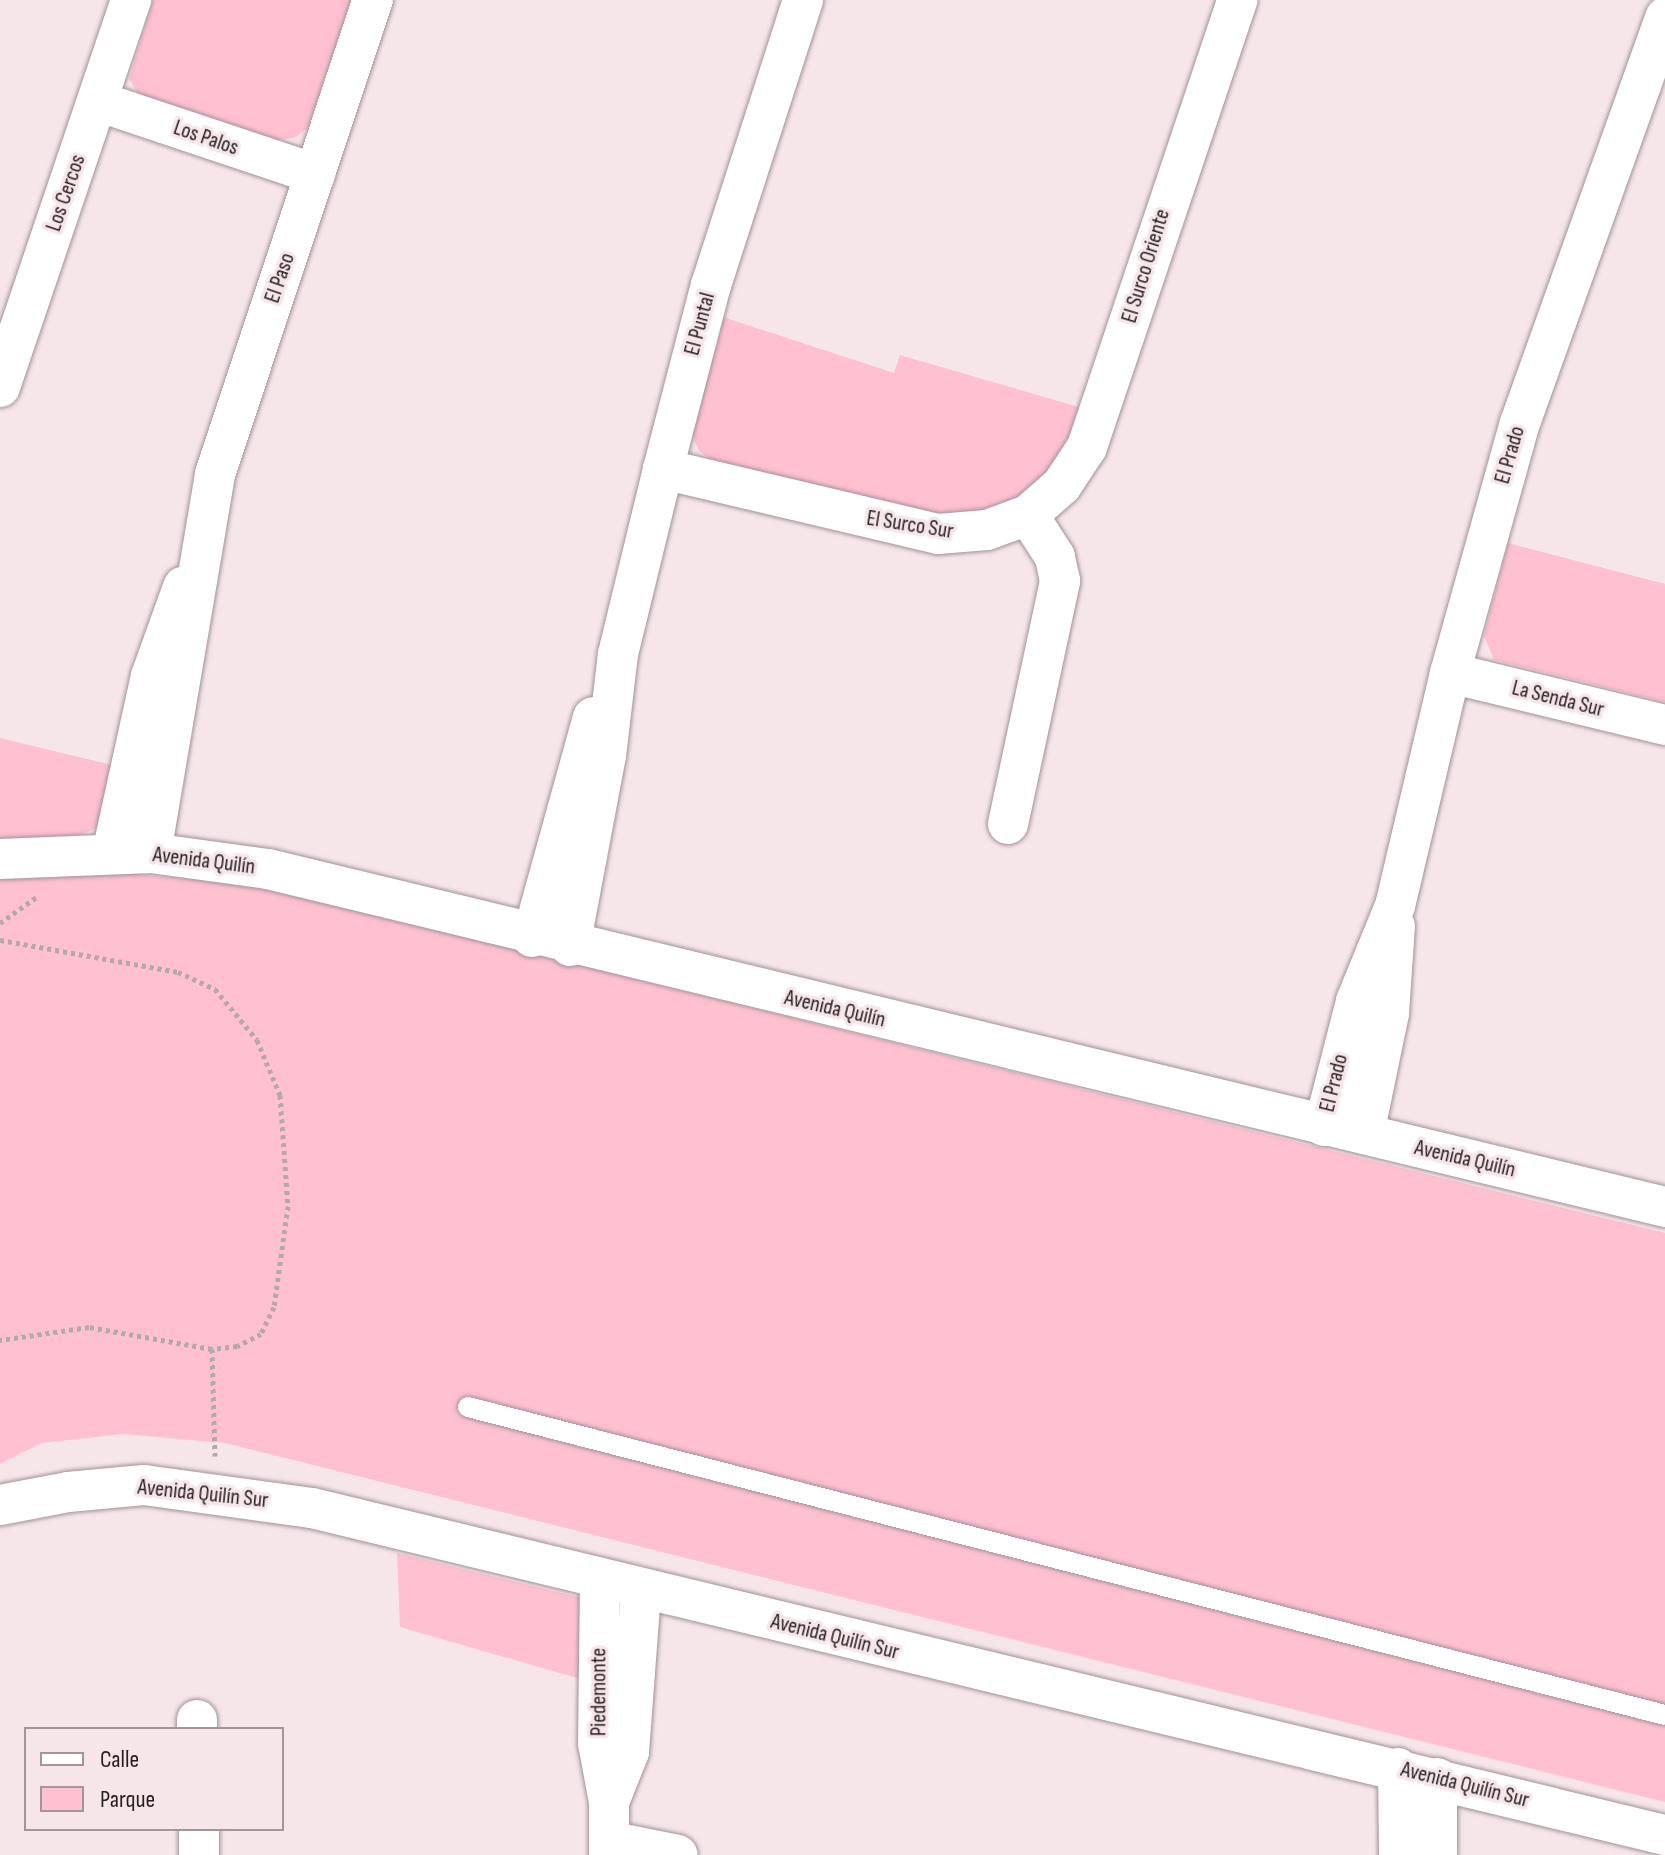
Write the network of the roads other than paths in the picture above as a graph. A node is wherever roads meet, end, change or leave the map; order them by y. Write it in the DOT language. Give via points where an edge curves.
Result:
graph roads {
  1 [pos="131,0"];
  2 [pos="373,0"];
  3 [pos="803,0"];
  4 [pos="1237,0"];
  5 [pos="1665,17"];
  6 [pos="97,101"];
  7 [pos="315,174"];
  8 [pos="0,387"];
  9 [pos="663,469"];
  10 [pos="1028,515"];
  11 [pos="1450,673"];
  12 [pos="1665,725"];
  13 [pos="1008,824"];
  14 [pos="131,853"];
  15 [pos="0,859"];
  16 [pos="1395,906"];
  17 [pos="551,941"];
  18 [pos="1324,1126"];
  19 [pos="1364,1134"];
  20 [pos="1665,1207"];
  21 [pos="468,1407"];
  22 [pos="0,1505"];
  23 [pos="600,1581"];
  24 [pos="641,1591"];
  25 [pos="1665,1715"];
  26 [pos="1398,1768"];
  27 [pos="1437,1778"];
  28 [pos="199,1831"];
  29 [pos="609,1833"];
  30 [pos="1665,1835"];
  31 [pos="199,1855"];
  32 [pos="678,1855"];
  33 [pos="1399,1855"];
  34 [pos="1437,1855"];
  1 -- 6 [label="street, Los Cercos"];
  2 -- 7 [label="street, El Paso"];
  3 -- 9 [label="street, El Puntal" via="711,285"];
  4 -- 10 [label="street, El Surco Oriente" via="1087,447 1062,485"];
  5 -- 11 [label="street, El Prado" via="1533,381"];
  6 -- 7 [label="street, Los Palos"];
  6 -- 8 [label="street, Los Cercos"];
  7 -- 14 [label="street, El Paso" via="215,474 197,559 188,651"];
  9 -- 10 [label="street, El Surco Sur" via="938,534 987,530"];
  9 -- 17 [label="street, El Puntal" via="618,654 575,770"];
  10 -- 13 [label="street" via="1055,557 1060,581"];
  11 -- 12 [label="street, La Senda Sur"];
  11 -- 16 [label="street, El Prado"];
  14 -- 15 [label="street, Avenida Quilín"];
  14 -- 17 [label="street, Avenida Quilín" via="268,869"];
  16 -- 18 [label="street, El Prado" via="1356,1001"];
  16 -- 19 [label="street, El Prado" via="1390,1002"];
  17 -- 18 [label="street, Avenida Quilín"];
  18 -- 19 [label="street, Avenida Quilín"];
  19 -- 20 [label="street, Avenida Quilín"];
  21 -- 25 [label="lane"];
  22 -- 23 [label="street, Avenida Quilín Sur" via="104,1487 216,1492 312,1508"];
  23 -- 24 [label="street, Avenida Quilín Sur"];
  23 -- 29 [label="street, Piedemonte" via="598,1743"];
  24 -- 26 [label="street, Avenida Quilín Sur"];
  24 -- 29 [label="street, Piedemonte" via="629,1752"];
  26 -- 27 [label="street, Avenida Quilín Sur"];
  26 -- 33 [label="street"];
  27 -- 30 [label="street, Avenida Quilín Sur"];
  27 -- 34 [label="street"];
  28 -- 31 [label="street"];
  29 -- 32 [label="street"];
}
